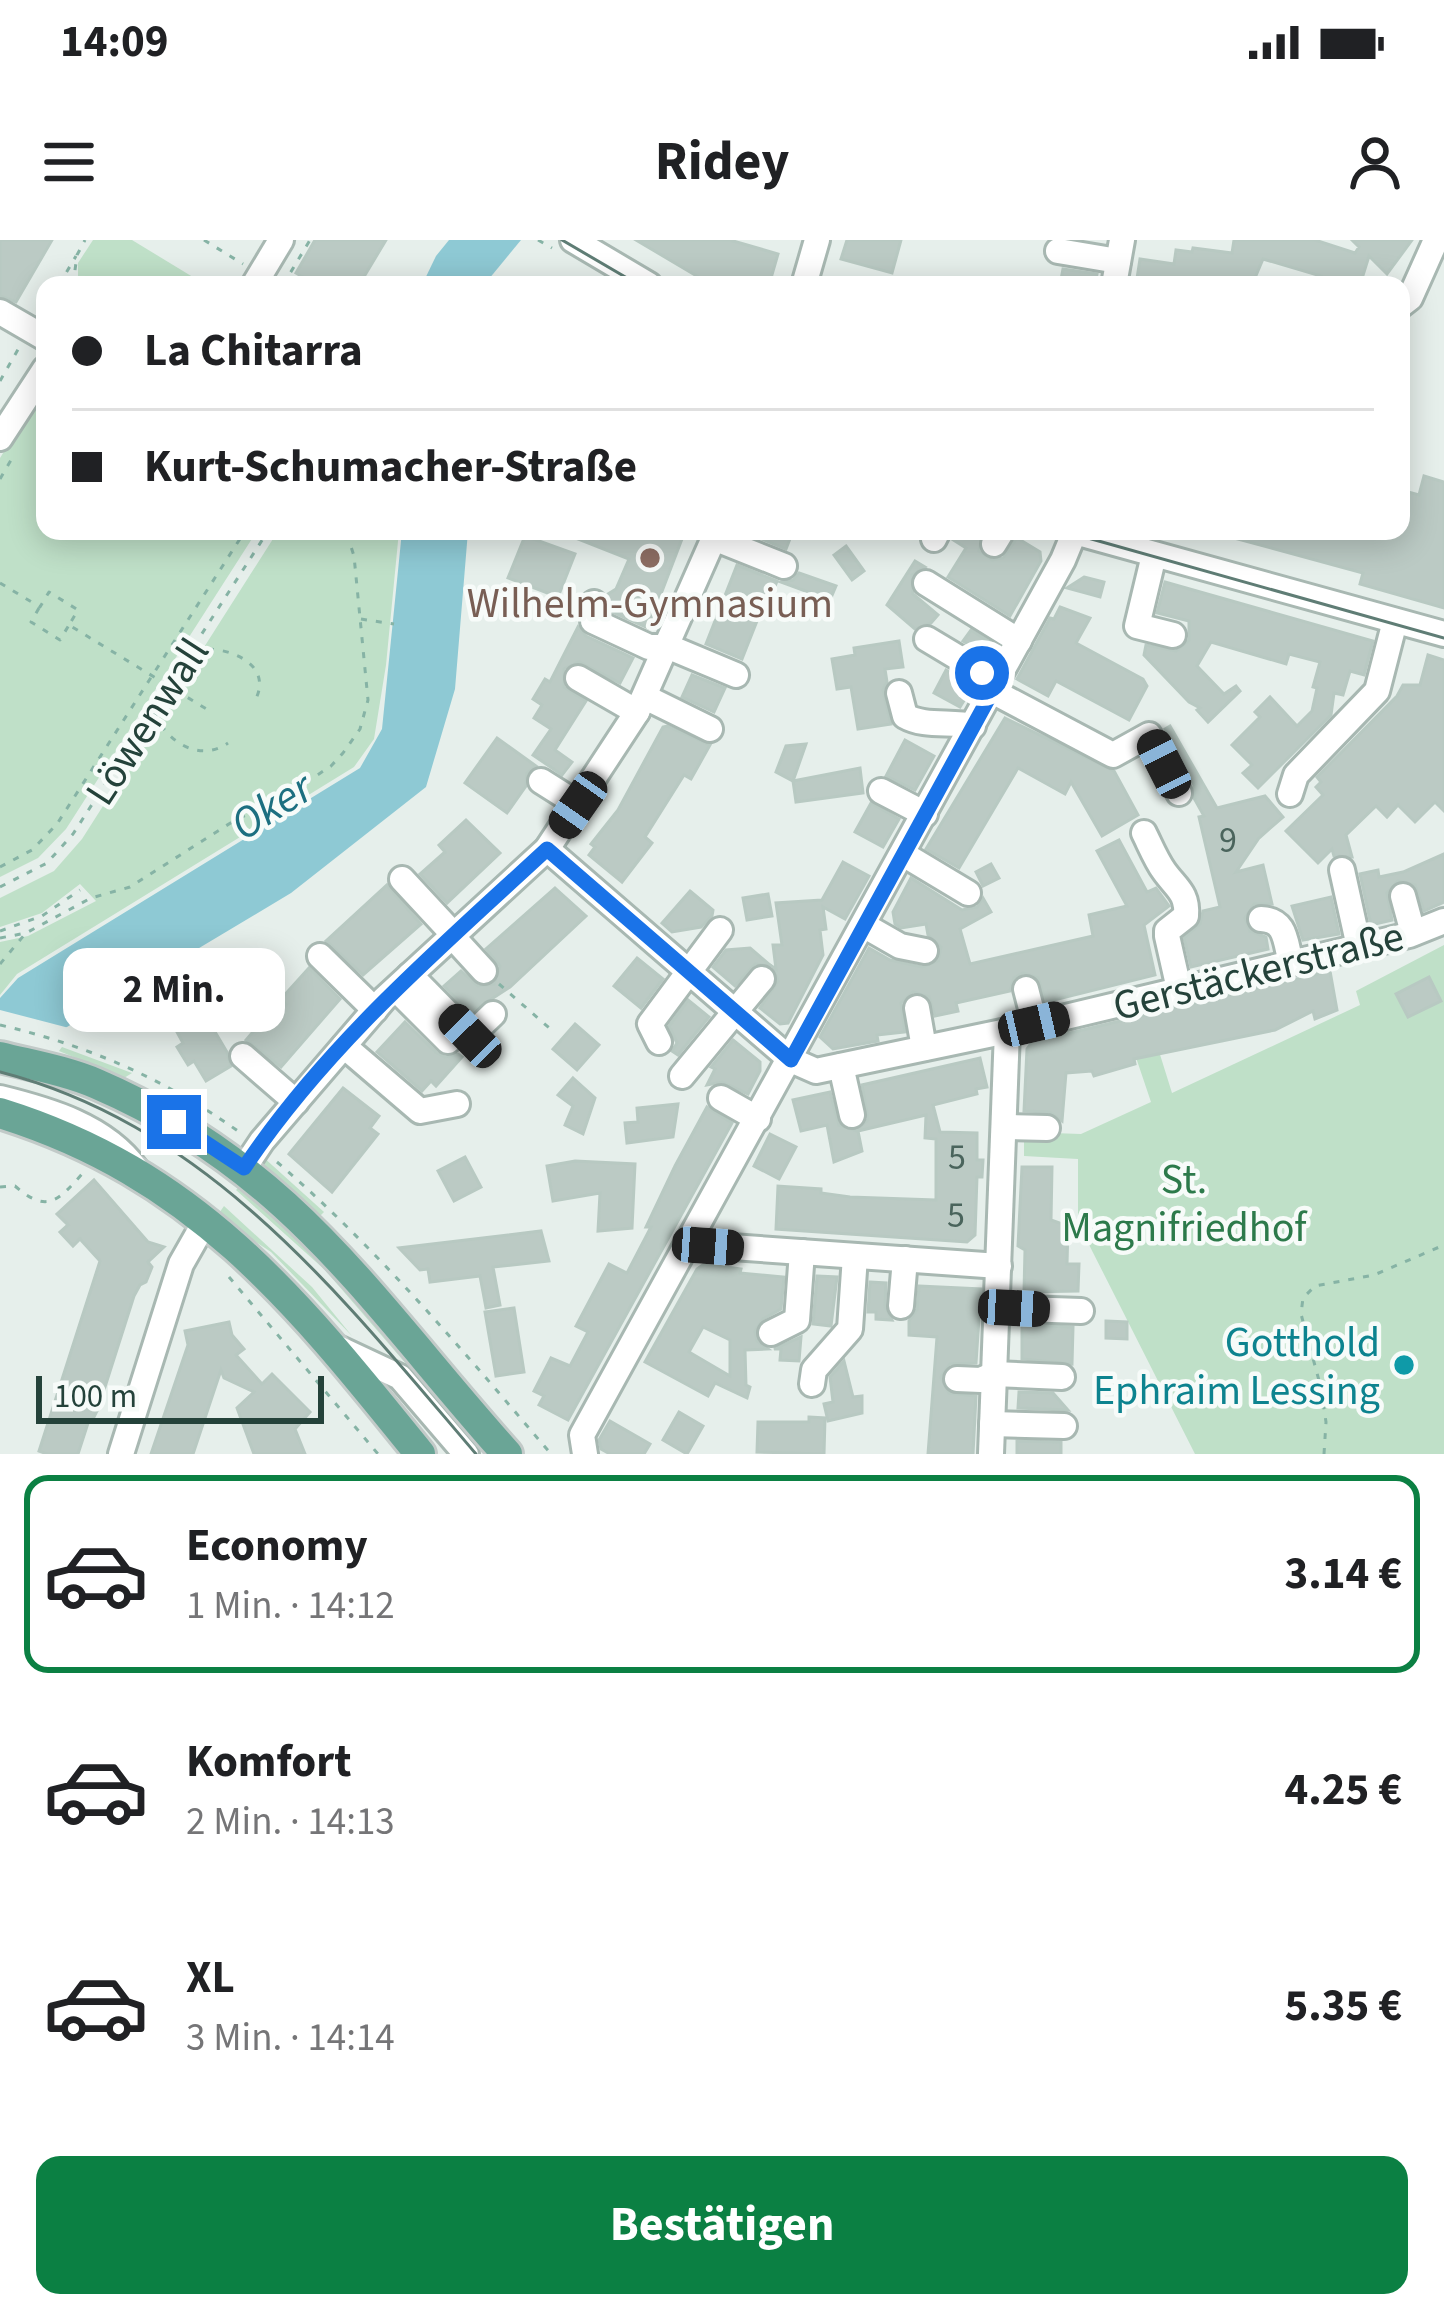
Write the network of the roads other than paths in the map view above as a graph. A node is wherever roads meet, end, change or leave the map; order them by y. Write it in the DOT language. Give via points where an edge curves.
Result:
graph roads {
  1 [pos="281,240"];
  2 [pos="817,240"];
  3 [pos="1436,240"];
  4 [pos="562,244"];
  5 [pos="1060,245"];
  6 [pos="1119,259"];
  7 [pos="259,276"];
  8 [pos="630,276"];
  9 [pos="807,276"];
  10 [pos="1410,299"];
  11 [pos="0,312"];
  12 [pos="36,333"];
  13 [pos="36,383"];
  14 [pos="0,438"];
  15 [pos="714,540"];
  16 [pos="727,540"];
  17 [pos="1070,540"];
  18 [pos="1102,540"];
  19 [pos="1154,555"];
  20 [pos="784,566"];
  21 [pos="926,584"];
  22 [pos="595,603"];
  23 [pos="1395,621"];
  24 [pos="1444,634"];
  25 [pos="1173,635"];
  26 [pos="927,639"];
  27 [pos="1019,641"];
  28 [pos="669,647"];
  29 [pos="736,675"];
  30 [pos="578,678"];
  31 [pos="995,686"];
  32 [pos="899,693"];
  33 [pos="641,705"];
  34 [pos="973,726"];
  35 [pos="710,729"];
  36 [pos="541,781"];
  37 [pos="881,791"];
  38 [pos="1179,794"];
  39 [pos="1290,794"];
  40 [pos="578,805"];
  41 [pos="925,814"];
  42 [pos="1144,833"];
  43 [pos="547,849"];
  44 [pos="903,854"];
  45 [pos="1342,870"];
  46 [pos="402,879"];
  47 [pos="968,893"];
  48 [pos="1402,896"];
  49 [pos="1262,919"];
  50 [pos="1293,920"];
  51 [pos="1444,921"];
  52 [pos="865,926"];
  53 [pos="721,930"];
  54 [pos="1413,933"];
  55 [pos="453,936"];
  56 [pos="1359,947"];
  57 [pos="925,951"];
  58 [pos="320,956"];
  59 [pos="1297,962"];
  60 [pos="484,971"];
  61 [pos="689,972"];
  62 [pos="763,979"];
  63 [pos="403,982"];
  64 [pos="1026,989"];
  65 [pos="1179,989"];
  66 [pos="916,1008"];
  67 [pos="375,1010"];
  68 [pos="734,1011"];
  69 [pos="493,1014"];
  70 [pos="1034,1024"];
  71 [pos="1007,1031"];
  72 [pos="448,1041"];
  73 [pos="658,1042"];
  74 [pos="344,1046"];
  75 [pos="923,1048"];
  76 [pos="243,1056"];
  77 [pos="0,1057"];
  78 [pos="791,1060"];
  79 [pos="841,1066"];
  80 [pos="682,1076"];
  81 [pos="721,1098"];
  82 [pos="296,1102"];
  83 [pos="457,1104"];
  84 [pos="11,1108"];
  85 [pos="852,1115"];
  86 [pos="758,1119"];
  87 [pos="1004,1127"];
  88 [pos="1047,1128"];
  89 [pos="253,1153"];
  90 [pos="206,1220"];
  91 [pos="689,1244"];
  92 [pos="802,1252"];
  93 [pos="855,1256"];
  94 [pos="905,1259"];
  95 [pos="999,1266"];
  96 [pos="902,1306"];
  97 [pos="997,1312"];
  98 [pos="1081,1316"];
  99 [pos="770,1333"];
  100 [pos="334,1346"];
  101 [pos="994,1374"];
  102 [pos="1062,1377"];
  103 [pos="957,1379"];
  104 [pos="812,1384"];
  105 [pos="992,1424"];
  106 [pos="1064,1426"];
  107 [pos="508,1440"];
  108 [pos="121,1454"];
  109 [pos="421,1454"];
  110 [pos="466,1454"];
  111 [pos="584,1454"];
  112 [pos="991,1454"];
  1 -- 7 [label="street"];
  2 -- 9 [label="street"];
  3 -- 10 [label="street"];
  4 -- 8 [label="street"];
  5 -- 6 [label="street"];
  11 -- 12 [label="street"];
  13 -- 14 [label="street"];
  15 -- 28 [label="street"];
  16 -- 20 [label="street"];
  17 -- 27 [label="street"];
  18 -- 19 [label="street"];
  19 -- 23 [label="street"];
  19 -- 25 [label="street" via="1137,626"];
  21 -- 27 [label="street"];
  22 -- 28 [label="street" via="593,621 649,647"];
  23 -- 24 [label="street"];
  23 -- 39 [label="street" via="1377,691 1296,775"];
  26 -- 31 [label="street"];
  27 -- 31 [label="street"];
  28 -- 29 [label="street"];
  28 -- 33 [label="street"];
  30 -- 33 [label="street"];
  31 -- 34 [label="street"];
  31 -- 38 [label="street" via="1113,754 1149,735"];
  32 -- 34 [label="street" via="915,722"];
  33 -- 35 [label="street"];
  33 -- 40 [label="street"];
  34 -- 41 [label="street"];
  36 -- 40 [label="street"];
  37 -- 41 [label="street"];
  40 -- 43 [label="street"];
  41 -- 44 [label="street"];
  42 -- 65 [label="street" via="1186,902 1186,916 1167,931"];
  43 -- 55 [label="street"];
  43 -- 61 [label="street"];
  44 -- 47 [label="street"];
  44 -- 52 [label="street"];
  45 -- 56 [label="street"];
  46 -- 55 [label="street"];
  48 -- 54 [label="street"];
  49 -- 59 [label="street" via="1282,927"];
  50 -- 59 [label="street"];
  51 -- 54 [label="street, Gerstäckerstraße"];
  52 -- 57 [label="street"];
  52 -- 78 [label="street"];
  53 -- 61 [label="street"];
  54 -- 56 [label="street, Gerstäckerstraße"];
  55 -- 60 [label="street"];
  55 -- 63 [label="street"];
  56 -- 59 [label="street, Gerstäckerstraße"];
  58 -- 67 [label="street"];
  59 -- 65 [label="street, Gerstäckerstraße"];
  61 -- 68 [label="street"];
  61 -- 73 [label="street" via="650,1024"];
  62 -- 68 [label="street"];
  63 -- 67 [label="street"];
  63 -- 69 [label="street" via="470,1036"];
  63 -- 72 [label="street"];
  64 -- 70 [label="street"];
  65 -- 70 [label="street, Gerstäckerstraße"];
  66 -- 75 [label="street"];
  67 -- 74 [label="street"];
  68 -- 78 [label="street"];
  68 -- 80 [label="street"];
  70 -- 71 [label="street, Gerstäckerstraße"];
  71 -- 75 [label="street, Gerstäckerstraße"];
  71 -- 87 [label="street"];
  74 -- 82 [label="street"];
  74 -- 83 [label="street" via="420,1111"];
  75 -- 79 [label="street, Gerstäckerstraße"];
  76 -- 82 [label="street"];
  77 -- 89 [label="main road" via="93,1082"];
  78 -- 79 [label="street, Gerstäckerstraße" via="816,1071"];
  78 -- 86 [label="street"];
  79 -- 85 [label="street"];
  81 -- 86 [label="street"];
  82 -- 89 [label="street"];
  84 -- 90 [label="main road" via="96,1148"];
  86 -- 91 [label="street"];
  87 -- 88 [label="street"];
  87 -- 95 [label="street"];
  89 -- 107 [label="main road"];
  90 -- 100 [label="main road"];
  90 -- 108 [label="street" via="181,1264"];
  91 -- 92 [label="street"];
  91 -- 111 [label="street" via="582,1435"];
  92 -- 93 [label="street"];
  92 -- 99 [label="street" via="797,1320"];
  93 -- 94 [label="street"];
  93 -- 104 [label="street" via="850,1329 814,1370"];
  94 -- 95 [label="street"];
  94 -- 96 [label="street"];
  95 -- 97 [label="street"];
  97 -- 98 [label="street"];
  97 -- 101 [label="street"];
  100 -- 109 [label="main road"];
  100 -- 110 [label="street" via="400,1377"];
  101 -- 102 [label="street"];
  101 -- 103 [label="street"];
  101 -- 105 [label="street"];
  105 -- 106 [label="street"];
  105 -- 112 [label="street"];
}
